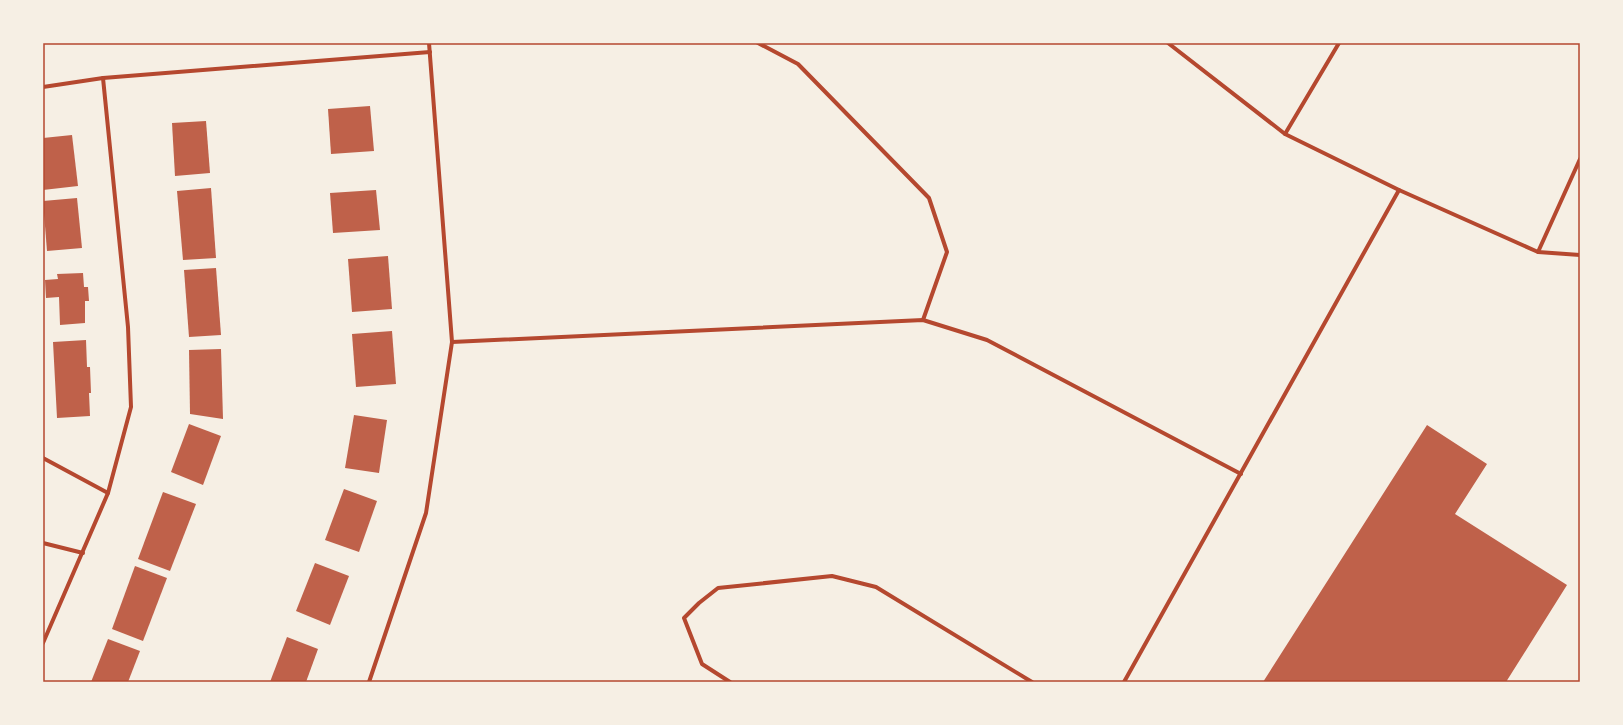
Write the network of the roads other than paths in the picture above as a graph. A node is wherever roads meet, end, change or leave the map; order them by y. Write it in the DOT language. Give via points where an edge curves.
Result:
graph roads {
  1 [pos="429,43"];
  2 [pos="758,43"];
  3 [pos="1168,43"];
  4 [pos="1339,43"];
  5 [pos="430,52"];
  6 [pos="103,78"];
  7 [pos="43,87"];
  8 [pos="1285,134"];
  9 [pos="1580,159"];
  10 [pos="1399,190"];
  11 [pos="1538,252"];
  12 [pos="1580,255"];
  13 [pos="923,320"];
  14 [pos="452,342"];
  15 [pos="43,458"];
  16 [pos="1241,474"];
  17 [pos="108,493"];
  18 [pos="43,543"];
  19 [pos="83,553"];
  20 [pos="43,644"];
  21 [pos="369,682"];
  22 [pos="730,682"];
  23 [pos="1032,682"];
  24 [pos="1124,682"];
  1 -- 5 [label="street"];
  2 -- 13 [label="street" via="798,64 928,198 947,252"];
  3 -- 8 [label="street"];
  4 -- 8 [label="street"];
  5 -- 6 [label="street"];
  5 -- 14 [label="street"];
  6 -- 7 [label="street"];
  6 -- 17 [label="street" via="128,327 132,407"];
  8 -- 10 [label="street"];
  9 -- 11 [label="street"];
  10 -- 11 [label="street"];
  10 -- 16 [label="street"];
  11 -- 12 [label="street"];
  13 -- 14 [label="street"];
  13 -- 16 [label="street" via="987,340"];
  14 -- 21 [label="street" via="426,513"];
  15 -- 17 [label="street"];
  16 -- 24 [label="street"];
  17 -- 19 [label="street"];
  18 -- 19 [label="street"];
  19 -- 20 [label="street"];
  22 -- 23 [label="street" via="702,664 684,618 699,602 718,588 832,576 876,587"];
}
